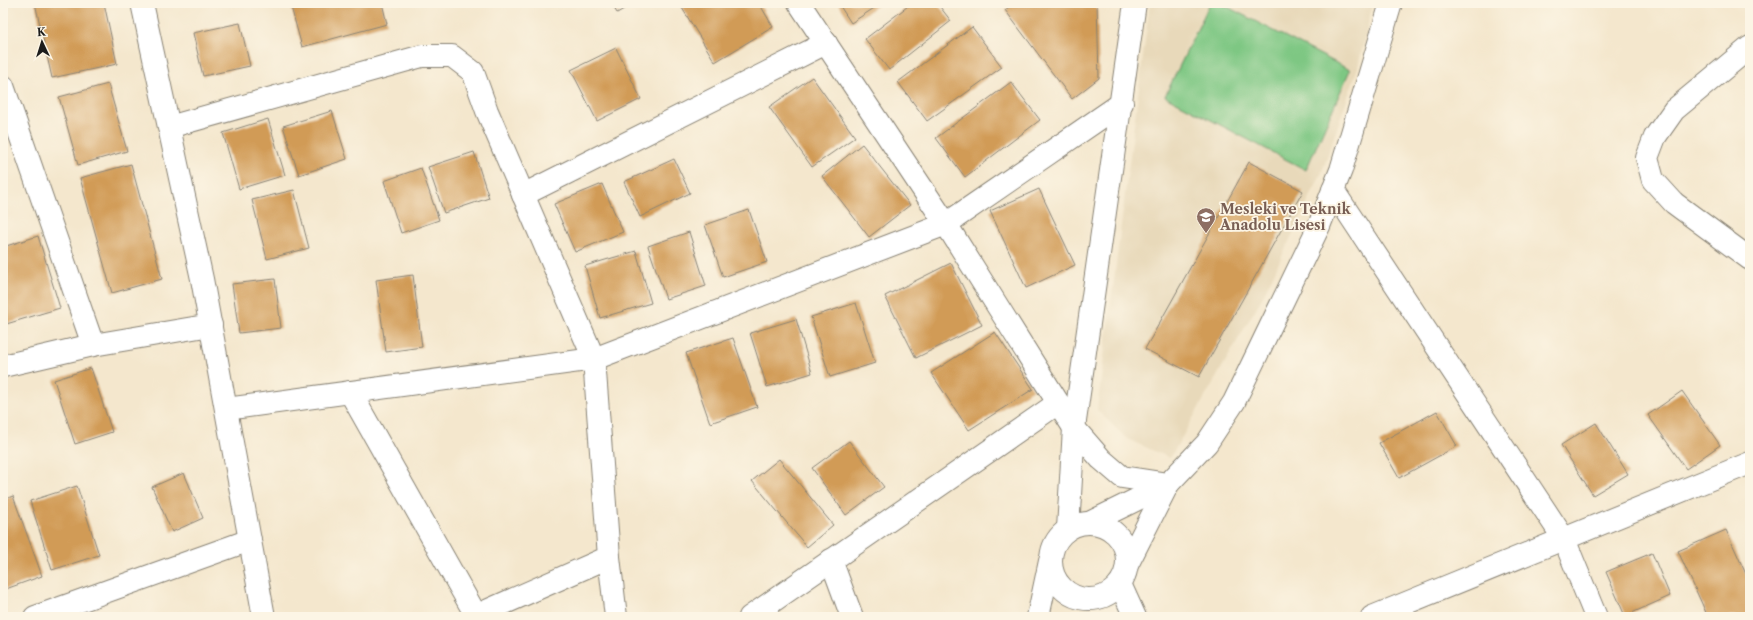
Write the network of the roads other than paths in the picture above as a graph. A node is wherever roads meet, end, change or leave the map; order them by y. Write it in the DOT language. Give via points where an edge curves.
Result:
graph roads {
  1 [pos="142,3"];
  2 [pos="799,3"];
  3 [pos="1135,3"];
  4 [pos="1391,3"];
  5 [pos="826,43"];
  6 [pos="1750,47"];
  7 [pos="3,86"];
  8 [pos="1122,103"];
  9 [pos="169,127"];
  10 [pos="1333,190"];
  11 [pos="523,195"];
  12 [pos="946,224"];
  13 [pos="1750,259"];
  14 [pos="211,326"];
  15 [pos="93,345"];
  16 [pos="594,359"];
  17 [pos="3,366"];
  18 [pos="350,392"];
  19 [pos="1058,403"];
  20 [pos="226,409"];
  21 [pos="1074,428"];
  22 [pos="1750,463"];
  23 [pos="1168,484"];
  24 [pos="1091,522"];
  25 [pos="1068,529"];
  26 [pos="1564,539"];
  27 [pos="250,540"];
  28 [pos="609,557"];
  29 [pos="1050,558"];
  30 [pos="832,560"];
  31 [pos="1128,563"];
  32 [pos="1108,599"];
  33 [pos="35,617"];
  34 [pos="264,617"];
  35 [pos="475,617"];
  36 [pos="616,617"];
  37 [pos="750,617"];
  38 [pos="852,617"];
  39 [pos="1038,617"];
  40 [pos="1135,617"];
  41 [pos="1372,617"];
  42 [pos="1596,617"];
  1 -- 9 [label="street"];
  2 -- 5 [label="street"];
  3 -- 8 [label="street"];
  4 -- 10 [label="street"];
  5 -- 11 [label="street"];
  5 -- 12 [label="street"];
  6 -- 13 [label="street" via="1674,110 1655,137 1646,158 1653,180 1674,203"];
  7 -- 15 [label="street"];
  8 -- 12 [label="street"];
  8 -- 21 [label="street"];
  9 -- 11 [label="street" via="422,56 452,56 473,72"];
  9 -- 14 [label="street"];
  10 -- 23 [label="street" via="1319,226 1234,402 1207,443"];
  10 -- 26 [label="street"];
  11 -- 16 [label="street"];
  12 -- 16 [label="street"];
  12 -- 19 [label="street"];
  14 -- 15 [label="street"];
  14 -- 20 [label="street"];
  15 -- 17 [label="street"];
  16 -- 18 [label="street"];
  16 -- 28 [label="street"];
  18 -- 20 [label="street"];
  18 -- 35 [label="street"];
  19 -- 21 [label="street"];
  19 -- 30 [label="street"];
  20 -- 27 [label="street"];
  21 -- 23 [label="street" via="1101,459 1122,477"];
  21 -- 25 [label="street"];
  22 -- 26 [label="street"];
  23 -- 24 [label="street"];
  23 -- 31 [label="street"];
  24 -- 25 [label="street" via="1074,525"];
  24 -- 31 [label="street" via="1104,525 1117,534 1125,546"];
  25 -- 29 [label="street" via="1057,539"];
  26 -- 41 [label="street"];
  26 -- 42 [label="street"];
  27 -- 33 [label="street"];
  27 -- 34 [label="street"];
  28 -- 35 [label="street"];
  28 -- 36 [label="street"];
  29 -- 32 [label="street" via="1057,583 1070,595 1091,600"];
  29 -- 39 [label="street"];
  30 -- 37 [label="street"];
  30 -- 38 [label="street"];
  31 -- 32 [label="street" via="1125,578"];
  32 -- 40 [label="street"];
}
